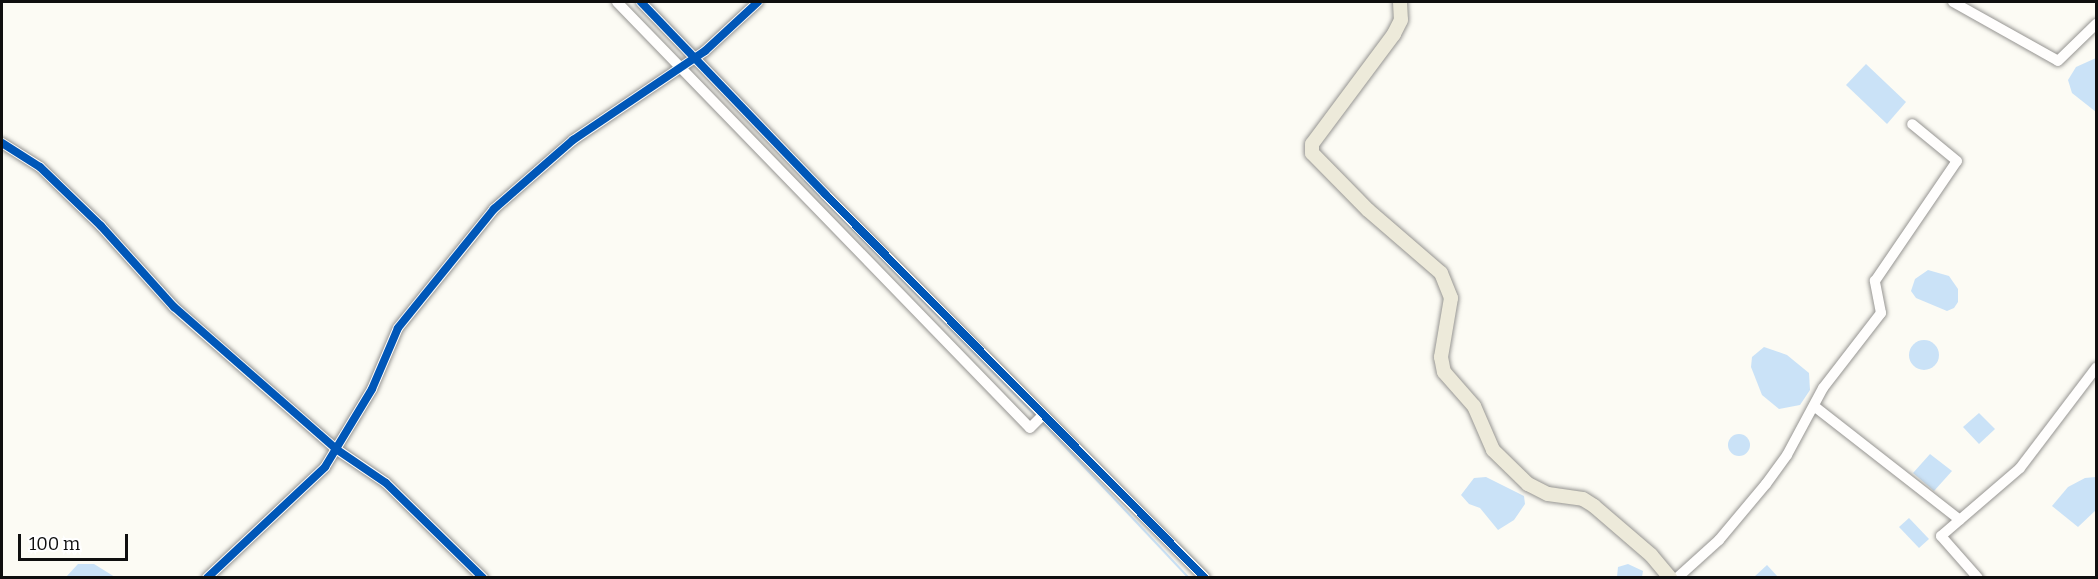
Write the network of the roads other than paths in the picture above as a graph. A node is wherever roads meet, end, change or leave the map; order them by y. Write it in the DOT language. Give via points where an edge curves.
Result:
graph roads {
  1 [pos="617,2"];
  2 [pos="641,2"];
  3 [pos="758,2"];
  4 [pos="1400,2"];
  5 [pos="1953,2"];
  6 [pos="2097,24"];
  7 [pos="689,61"];
  8 [pos="1912,124"];
  9 [pos="2,143"];
  10 [pos="2097,368"];
  11 [pos="1814,406"];
  12 [pos="1038,420"];
  13 [pos="336,449"];
  14 [pos="1960,520"];
  15 [pos="207,578"];
  16 [pos="483,578"];
  17 [pos="1204,578"];
  18 [pos="1670,578"];
  19 [pos="1677,578"];
  20 [pos="1978,578"];
  1 -- 7 [label="street"];
  2 -- 7 [label="street"];
  3 -- 7 [label="street"];
  4 -- 18 [label="main road" via="1401,20 1394,34 1312,144 1312,153 1368,210 1441,273 1451,298 1441,357 1444,372 1474,406 1493,450 1528,484 1548,494 1583,499 1594,506 1651,555"];
  5 -- 6 [label="street" via="2058,61"];
  7 -- 12 [label="street"];
  7 -- 12 [label="street" via="827,221"];
  7 -- 13 [label="street" via="573,140 494,209 398,328 372,389"];
  8 -- 11 [label="street" via="1955,157 1956,166 1882,269 1874,289 1881,313 1823,388"];
  9 -- 13 [label="street" via="40,167 101,226 174,307"];
  10 -- 14 [label="street" via="2020,468"];
  11 -- 14 [label="street"];
  11 -- 19 [label="street" via="1766,484 1719,540"];
  12 -- 17 [label="street"];
  13 -- 15 [label="street" via="302,491"];
  13 -- 16 [label="street" via="386,483"];
  14 -- 20 [label="street" via="1944,533 1942,541"];
}
